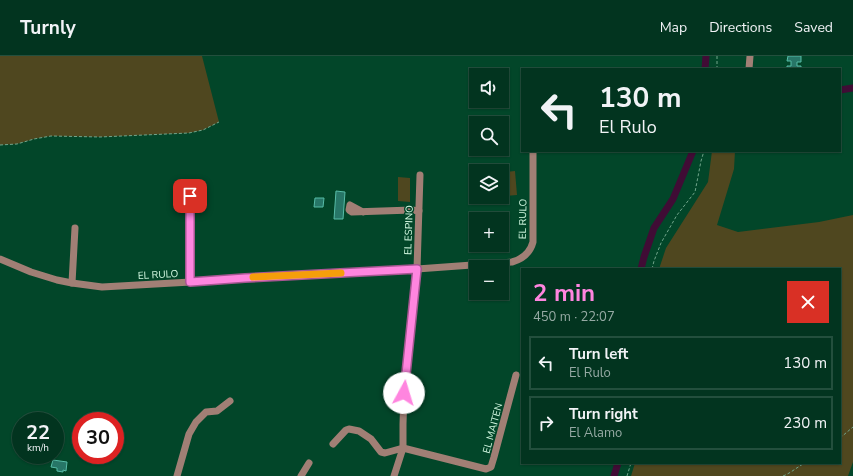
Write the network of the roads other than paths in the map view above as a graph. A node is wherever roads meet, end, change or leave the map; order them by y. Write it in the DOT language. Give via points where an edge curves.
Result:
graph roads {
  1 [pos="750,56"];
  2 [pos="749,68"];
  3 [pos="533,152"];
  4 [pos="420,175"];
  5 [pos="190,196"];
  6 [pos="419,211"];
  7 [pos="363,212"];
  8 [pos="75,228"];
  9 [pos="0,260"];
  10 [pos="417,269"];
  11 [pos="190,282"];
  12 [pos="72,283"];
  13 [pos="516,376"];
  14 [pos="230,401"];
  15 [pos="334,444"];
  16 [pos="404,448"];
  17 [pos="309,464"];
  18 [pos="177,476"];
  19 [pos="301,476"];
  20 [pos="394,476"];
  1 -- 2 [label="street"];
  3 -- 10 [label="street, EL RULO" via="530,250 512,262"];
  4 -- 6 [label="street, EL ESPINO"];
  5 -- 11 [label="street"];
  6 -- 7 [label="street"];
  6 -- 10 [label="street, EL ESPINO"];
  8 -- 12 [label="street"];
  9 -- 12 [label="street, EL RULO" via="37,274"];
  10 -- 11 [label="street, EL RULO"];
  10 -- 16 [label="street, EL ESPINO" via="404,393"];
  11 -- 12 [label="street, EL RULO" via="102,286"];
  13 -- 16 [label="street, EL MAITEN" via="491,467 486,469"];
  14 -- 18 [label="street" via="217,411 206,412 196,422 189,434"];
  15 -- 16 [label="street" via="349,429 371,438 381,452"];
  16 -- 20 [label="street, EL ESPINO"];
  17 -- 19 [label="street"];
}
